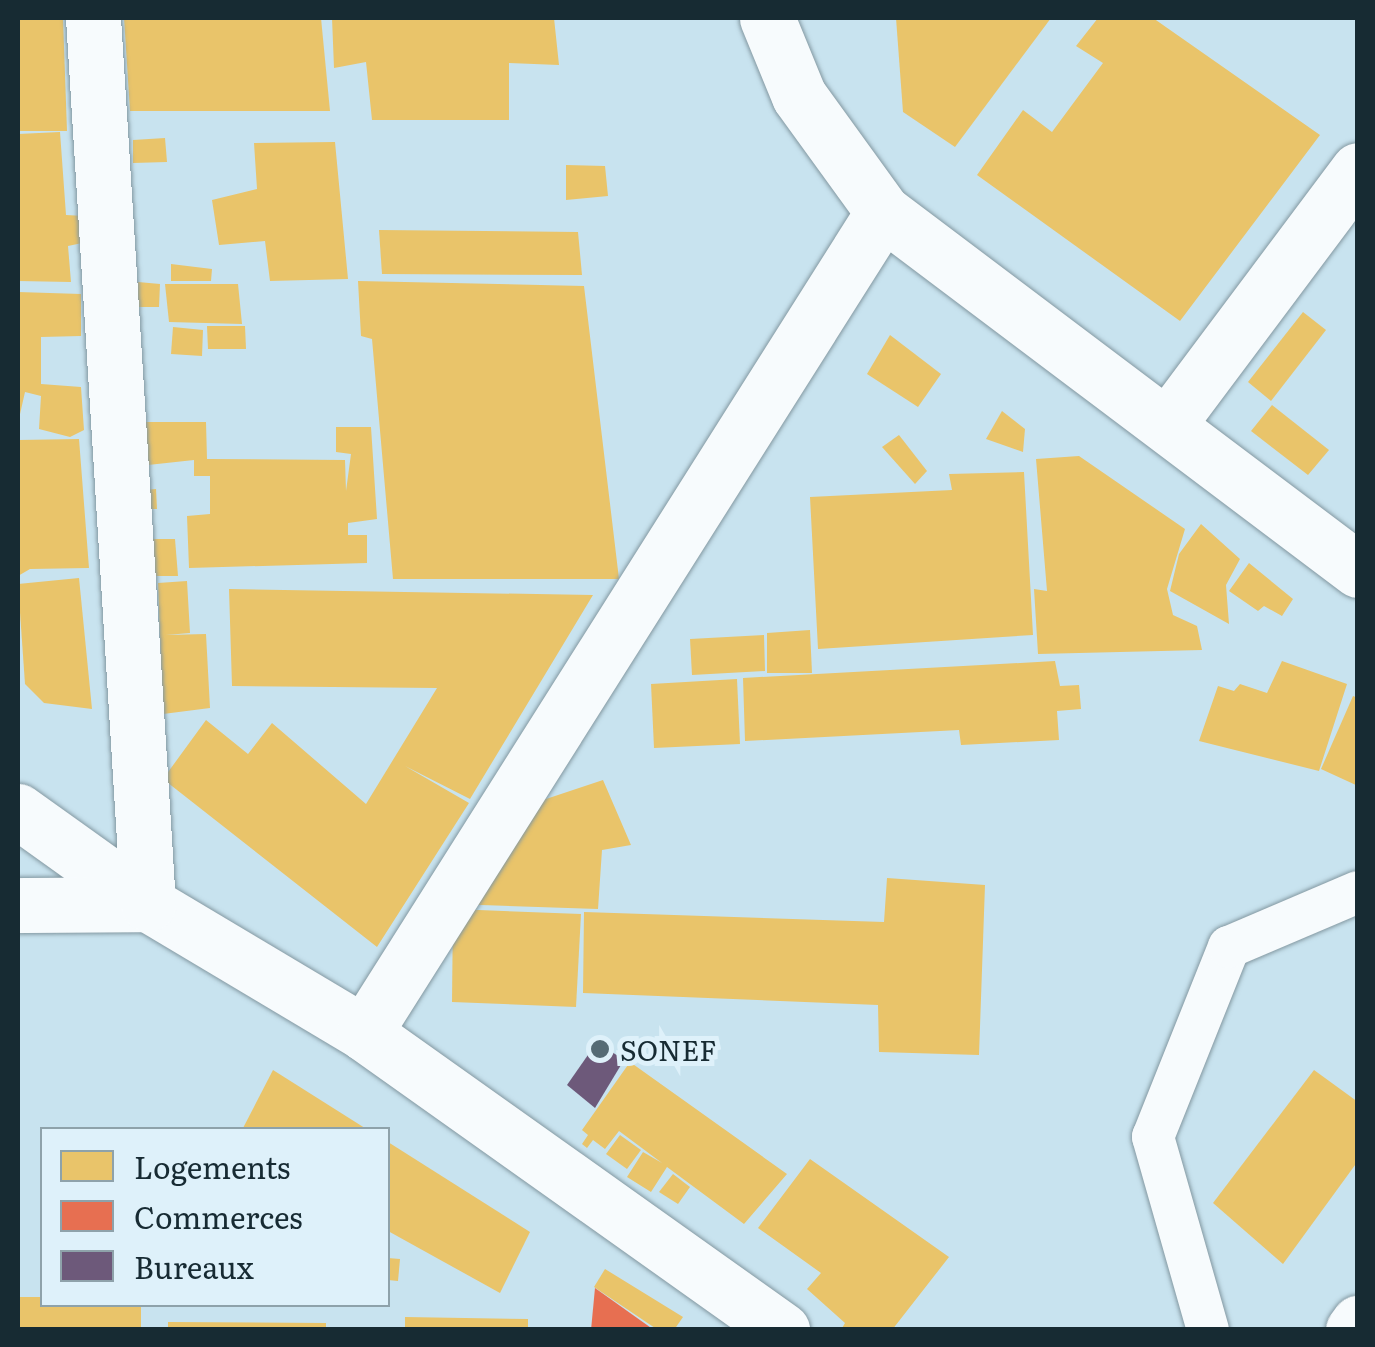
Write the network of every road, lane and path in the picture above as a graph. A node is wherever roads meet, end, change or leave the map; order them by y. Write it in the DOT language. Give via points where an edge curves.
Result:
graph roads {
  1 [pos="93,18"];
  2 [pos="767,18"];
  3 [pos="1358,170"];
  4 [pos="883,212"];
  5 [pos="1168,424"];
  6 [pos="1358,570"];
  7 [pos="18,811"];
  8 [pos="1358,892"];
  9 [pos="148,904"];
  10 [pos="18,905"];
  11 [pos="364,1033"];
  12 [pos="1358,1323"];
  13 [pos="782,1330"];
  14 [pos="1208,1330"];
  15 [pos="1352,1330"];
  1 -- 9 [label="street"];
  2 -- 4 [label="street" via="799,96"];
  3 -- 5 [label="street"];
  4 -- 5 [label="street"];
  4 -- 11 [label="street"];
  5 -- 6 [label="street"];
  7 -- 9 [label="street"];
  8 -- 14 [label="lane" via="1229,946 1153,1137"];
  9 -- 10 [label="street"];
  9 -- 11 [label="street"];
  11 -- 13 [label="street"];
  12 -- 15 [label="street"];
}
